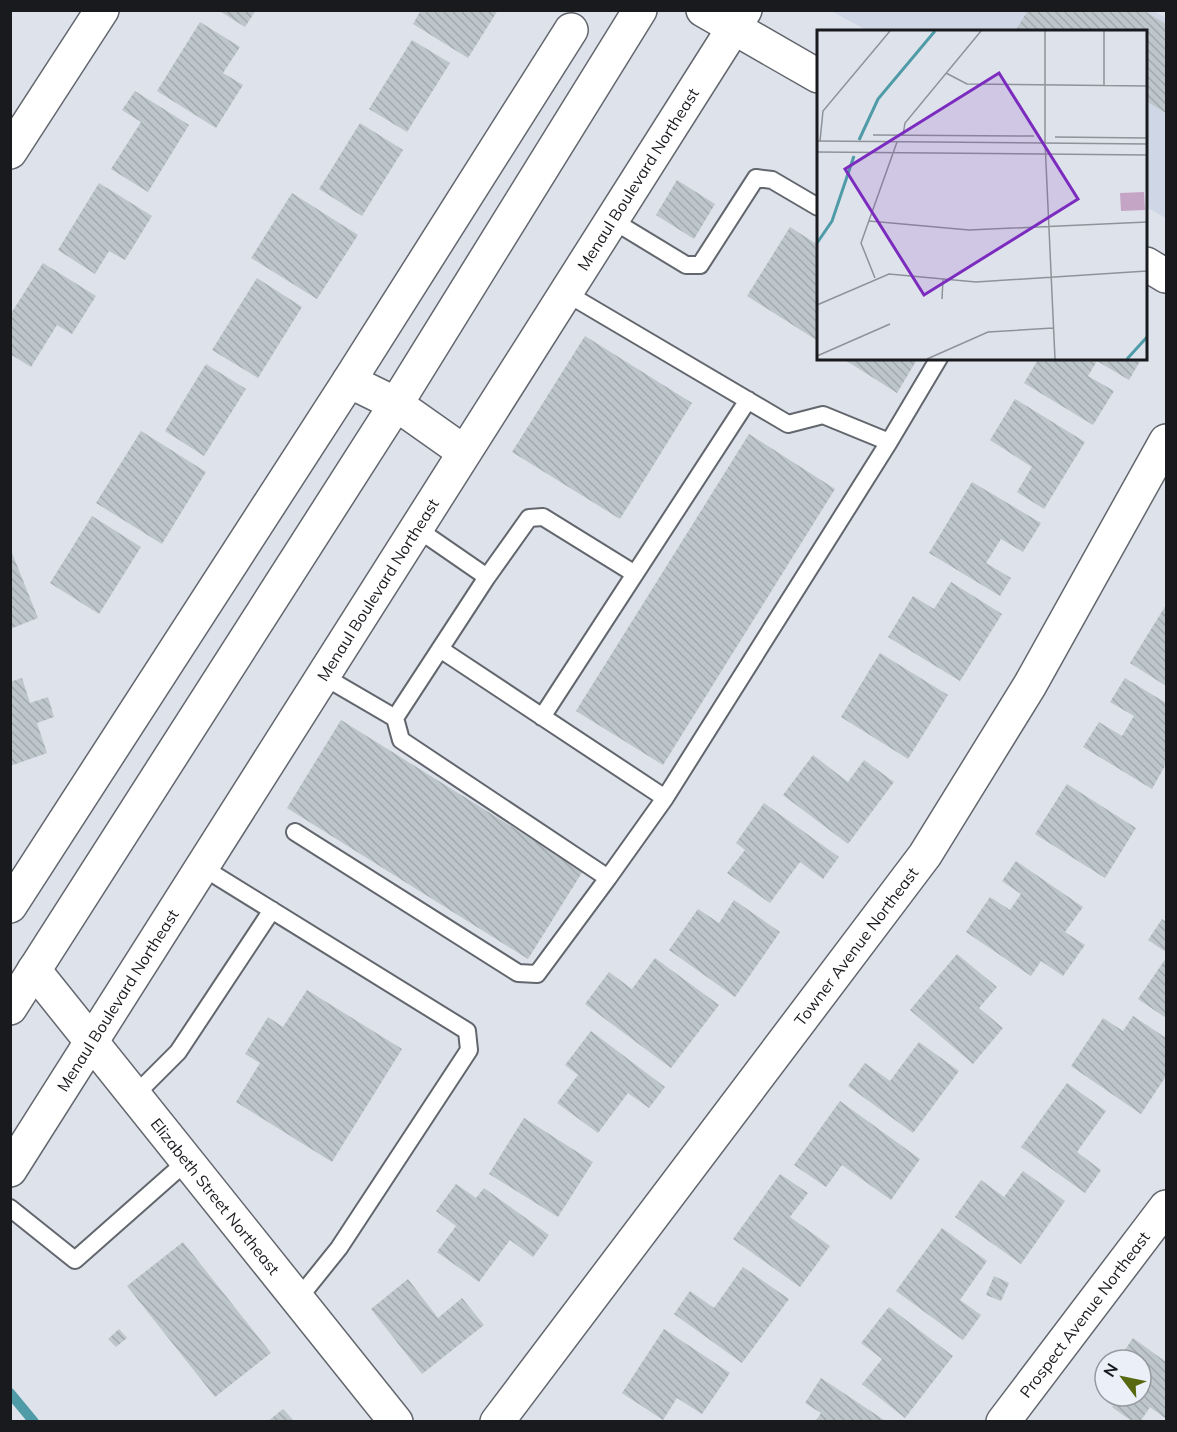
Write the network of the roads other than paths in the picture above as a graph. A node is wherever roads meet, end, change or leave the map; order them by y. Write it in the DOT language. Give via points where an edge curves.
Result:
graph roads {
  1 [pos="102,10"];
  2 [pos="640,10"];
  3 [pos="703,10"];
  4 [pos="740,19"];
  5 [pos="571,30"];
  6 [pos="817,75"];
  7 [pos="10,152"];
  8 [pos="817,206"];
  9 [pos="612,220"];
  10 [pos="1147,265"];
  11 [pos="1167,276"];
  12 [pos="566,293"];
  13 [pos="938,360"];
  14 [pos="349,381"];
  15 [pos="748,400"];
  16 [pos="396,404"];
  17 [pos="1167,441"];
  18 [pos="889,442"];
  19 [pos="464,452"];
  20 [pos="416,528"];
  21 [pos="635,574"];
  22 [pos="487,577"];
  23 [pos="440,649"];
  24 [pos="323,676"];
  25 [pos="542,717"];
  26 [pos="395,718"];
  27 [pos="665,798"];
  28 [pos="295,832"];
  29 [pos="202,867"];
  30 [pos="609,878"];
  31 [pos="12,900"];
  32 [pos="272,910"];
  33 [pos="34,970"];
  34 [pos="10,1008"];
  35 [pos="91,1043"];
  36 [pos="134,1096"];
  37 [pos="187,1161"];
  38 [pos="10,1170"];
  39 [pos="1167,1207"];
  40 [pos="10,1208"];
  41 [pos="1157,1241"];
  42 [pos="298,1299"];
  43 [pos="396,1422"];
  44 [pos="497,1422"];
  45 [pos="1003,1422"];
  1 -- 7 [label="street"];
  2 -- 16 [label="street"];
  3 -- 4 [label="street"];
  4 -- 6 [label="street"];
  4 -- 9 [label="street, Menaul Boulevard Northeast"];
  5 -- 14 [label="street"];
  8 -- 9 [label="lane" via="772,180 756,178 700,265 686,265"];
  9 -- 12 [label="street, Menaul Boulevard Northeast"];
  10 -- 11 [label="street"];
  12 -- 15 [label="lane"];
  12 -- 19 [label="street, Menaul Boulevard Northeast"];
  13 -- 18 [label="lane"];
  14 -- 16 [label="street"];
  14 -- 31 [label="street"];
  15 -- 18 [label="lane" via="788,424 823,415"];
  15 -- 21 [label="lane"];
  16 -- 19 [label="street"];
  16 -- 33 [label="street"];
  17 -- 44 [label="street, Towner Avenue Northeast" via="1030,685 925,855"];
  18 -- 27 [label="lane"];
  19 -- 20 [label="street, Menaul Boulevard Northeast"];
  20 -- 22 [label="lane"];
  20 -- 24 [label="street, Menaul Boulevard Northeast"];
  21 -- 22 [label="lane" via="543,518 530,518"];
  21 -- 25 [label="lane"];
  22 -- 23 [label="lane"];
  23 -- 25 [label="lane"];
  23 -- 26 [label="lane"];
  24 -- 26 [label="lane"];
  24 -- 29 [label="street, Menaul Boulevard Northeast"];
  25 -- 27 [label="lane"];
  26 -- 30 [label="lane" via="401,740"];
  27 -- 30 [label="lane"];
  28 -- 30 [label="lane" via="518,973 537,974"];
  29 -- 32 [label="lane"];
  29 -- 35 [label="street, Menaul Boulevard Northeast"];
  32 -- 36 [label="lane" via="178,1052"];
  32 -- 42 [label="lane" via="467,1031 469,1050 339,1248"];
  33 -- 34 [label="street"];
  33 -- 35 [label="street, Elizabeth Street Northeast"];
  35 -- 36 [label="street, Elizabeth Street Northeast"];
  35 -- 38 [label="street, Menaul Boulevard Northeast"];
  36 -- 37 [label="street, Elizabeth Street Northeast"];
  37 -- 40 [label="lane" via="75,1260"];
  37 -- 42 [label="street, Elizabeth Street Northeast"];
  39 -- 41 [label="street, Prospect Avenue Northeast"];
  41 -- 45 [label="street, Prospect Avenue Northeast"];
  42 -- 43 [label="street, Elizabeth Street Northeast"];
}
